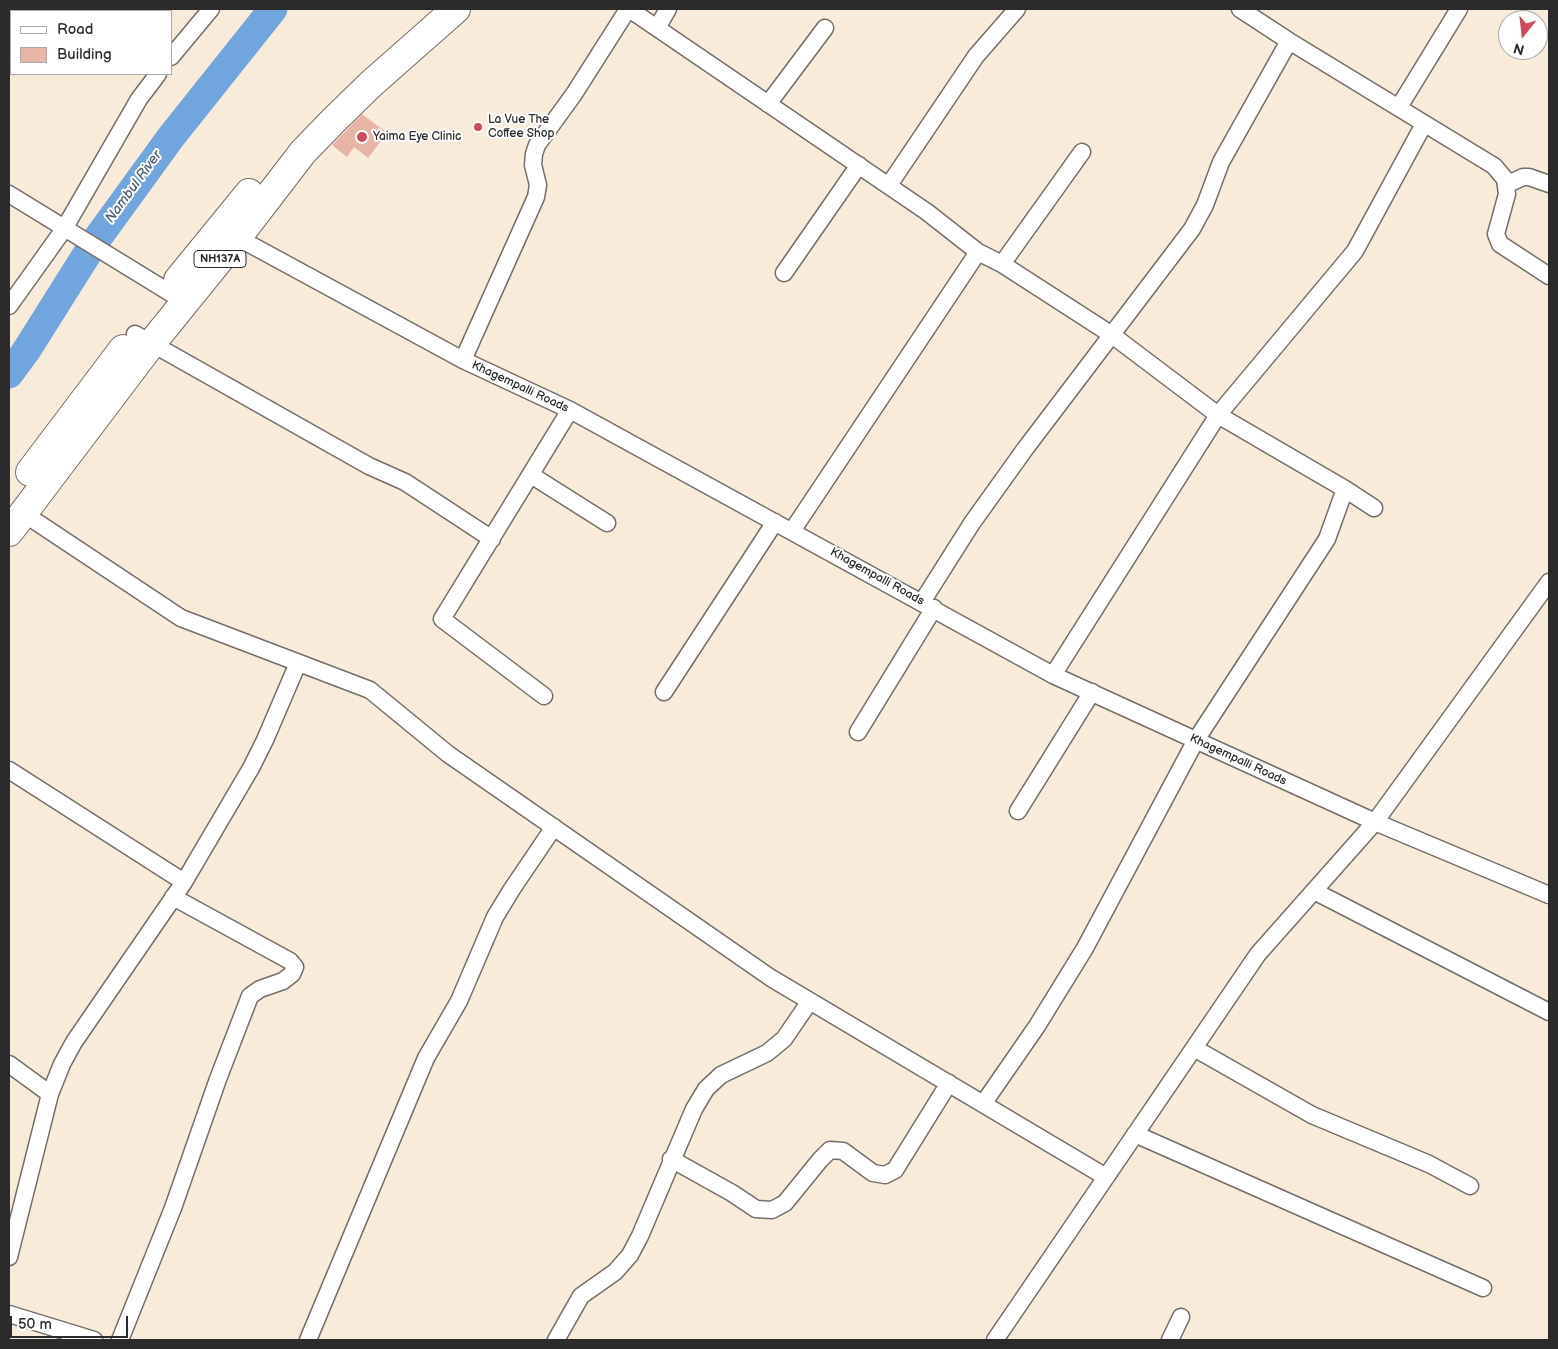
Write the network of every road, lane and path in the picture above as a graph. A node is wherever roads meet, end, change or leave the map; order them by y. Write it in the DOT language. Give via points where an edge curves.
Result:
graph roads {
  1 [pos="212,9"];
  2 [pos="430,9"];
  3 [pos="456,9"];
  4 [pos="628,9"];
  5 [pos="668,9"];
  6 [pos="1016,9"];
  7 [pos="1240,9"];
  8 [pos="1459,9"];
  9 [pos="657,28"];
  10 [pos="825,28"];
  11 [pos="1289,41"];
  12 [pos="172,56"];
  13 [pos="157,75"];
  14 [pos="768,104"];
  15 [pos="1399,107"];
  16 [pos="1424,124"];
  17 [pos="1082,152"];
  18 [pos="859,165"];
  19 [pos="1549,184"];
  20 [pos="1506,185"];
  21 [pos="889,186"];
  22 [pos="9,194"];
  23 [pos="64,229"];
  24 [pos="228,233"];
  25 [pos="978,252"];
  26 [pos="1002,264"];
  27 [pos="784,273"];
  28 [pos="1549,276"];
  29 [pos="177,297"];
  30 [pos="9,306"];
  31 [pos="1112,335"];
  32 [pos="144,338"];
  33 [pos="463,360"];
  34 [pos="570,410"];
  35 [pos="1218,415"];
  36 [pos="531,475"];
  37 [pos="1346,489"];
  38 [pos="1374,508"];
  39 [pos="13,516"];
  40 [pos="775,522"];
  41 [pos="607,523"];
  42 [pos="792,531"];
  43 [pos="492,538"];
  44 [pos="1549,582"];
  45 [pos="928,605"];
  46 [pos="298,663"];
  47 [pos="1053,675"];
  48 [pos="664,692"];
  49 [pos="1092,692"];
  50 [pos="544,696"];
  51 [pos="858,732"];
  52 [pos="1198,741"];
  53 [pos="9,770"];
  54 [pos="1018,811"];
  55 [pos="1375,822"];
  56 [pos="554,827"];
  57 [pos="184,882"];
  58 [pos="1314,891"];
  59 [pos="1549,895"];
  60 [pos="174,897"];
  61 [pos="810,1001"];
  62 [pos="1549,1012"];
  63 [pos="1194,1048"];
  64 [pos="9,1064"];
  65 [pos="949,1084"];
  66 [pos="50,1094"];
  67 [pos="983,1104"];
  68 [pos="1135,1134"];
  69 [pos="671,1160"];
  70 [pos="1106,1177"];
  71 [pos="1470,1186"];
  72 [pos="9,1257"];
  73 [pos="1483,1288"];
  74 [pos="9,1314"];
  75 [pos="1181,1316"];
  76 [pos="94,1340"];
  77 [pos="120,1340"];
  78 [pos="308,1340"];
  79 [pos="556,1340"];
  80 [pos="995,1340"];
  81 [pos="1170,1340"];
  1 -- 12 [label="street"];
  2 -- 24 [label="highway, NH137A" via="337,90 300,130"];
  3 -- 24 [label="highway, NH137A" via="334,120"];
  4 -- 9 [label="street"];
  4 -- 33 [label="street" via="537,145 533,165 538,185 536,197"];
  5 -- 9 [label="street"];
  6 -- 21 [label="street" via="976,56"];
  7 -- 11 [label="street"];
  8 -- 15 [label="street"];
  9 -- 14 [label="street"];
  10 -- 14 [label="street"];
  11 -- 15 [label="street"];
  11 -- 31 [label="street" via="1221,162 1199,218"];
  13 -- 23 [label="street" via="139,99"];
  14 -- 18 [label="street"];
  15 -- 16 [label="street"];
  16 -- 20 [label="street" via="1494,166"];
  16 -- 35 [label="street" via="1355,251"];
  17 -- 26 [label="street"];
  18 -- 21 [label="street"];
  18 -- 27 [label="street"];
  19 -- 20 [label="street" via="1523,177"];
  20 -- 28 [label="street" via="1507,194 1496,234 1500,244"];
  21 -- 25 [label="street"];
  22 -- 23 [label="street"];
  23 -- 29 [label="street"];
  23 -- 30 [label="street"];
  24 -- 29 [label="highway, NH137A"];
  24 -- 33 [label="street, Khagempalli Roads"];
  25 -- 26 [label="street"];
  25 -- 42 [label="street"];
  26 -- 31 [label="street"];
  29 -- 32 [label="highway, NH137A"];
  31 -- 35 [label="street"];
  31 -- 45 [label="street" via="972,522"];
  32 -- 39 [label="highway, NH137A" via="76,410"];
  32 -- 43 [label="street" via="370,466 405,482"];
  33 -- 34 [label="street, Khagempalli Roads"];
  34 -- 36 [label="street"];
  34 -- 40 [label="street, Khagempalli Roads"];
  35 -- 37 [label="street"];
  35 -- 47 [label="street"];
  36 -- 41 [label="street"];
  36 -- 43 [label="street"];
  37 -- 38 [label="street"];
  37 -- 52 [label="street" via="1327,539"];
  39 -- 46 [label="street" via="180,618"];
  40 -- 42 [label="street, Khagempalli Roads"];
  40 -- 48 [label="street"];
  42 -- 45 [label="street, Khagempalli Roads"];
  43 -- 50 [label="street" via="442,619"];
  44 -- 55 [label="street"];
  45 -- 47 [label="street, Khagempalli Roads"];
  45 -- 51 [label="street"];
  46 -- 56 [label="street" via="370,690 448,754"];
  46 -- 57 [label="street" via="265,740"];
  47 -- 49 [label="street, Khagempalli Roads"];
  49 -- 52 [label="street, Khagempalli Roads"];
  49 -- 54 [label="street"];
  52 -- 55 [label="street, Khagempalli Roads"];
  52 -- 67 [label="street" via="1085,948 1038,1026"];
  53 -- 57 [label="street"];
  55 -- 58 [label="street"];
  55 -- 59 [label="street, Khagempalli Roads"];
  56 -- 61 [label="street"];
  56 -- 78 [label="street" via="495,917 459,1001 426,1058"];
  57 -- 60 [label="street"];
  58 -- 62 [label="street"];
  58 -- 63 [label="street" via="1258,954"];
  60 -- 66 [label="street" via="74,1042"];
  60 -- 77 [label="street" via="290,961 295,967 283,981 250,996 173,1208"];
  61 -- 65 [label="street"];
  61 -- 69 [label="street" via="784,1039 767,1053 721,1075 706,1089"];
  63 -- 68 [label="street"];
  63 -- 71 [label="street" via="1312,1115 1428,1164"];
  64 -- 66 [label="street"];
  65 -- 67 [label="street"];
  65 -- 69 [label="street" via="895,1170 885,1175 873,1173 843,1151 830,1150 786,1203 772,1210 756,1209"];
  66 -- 72 [label="street"];
  67 -- 70 [label="street"];
  68 -- 70 [label="street"];
  68 -- 73 [label="street"];
  69 -- 79 [label="street" via="630,1255 615,1272 581,1296"];
  70 -- 80 [label="street"];
  74 -- 76 [label="street"];
  75 -- 81 [label="street"];
}
